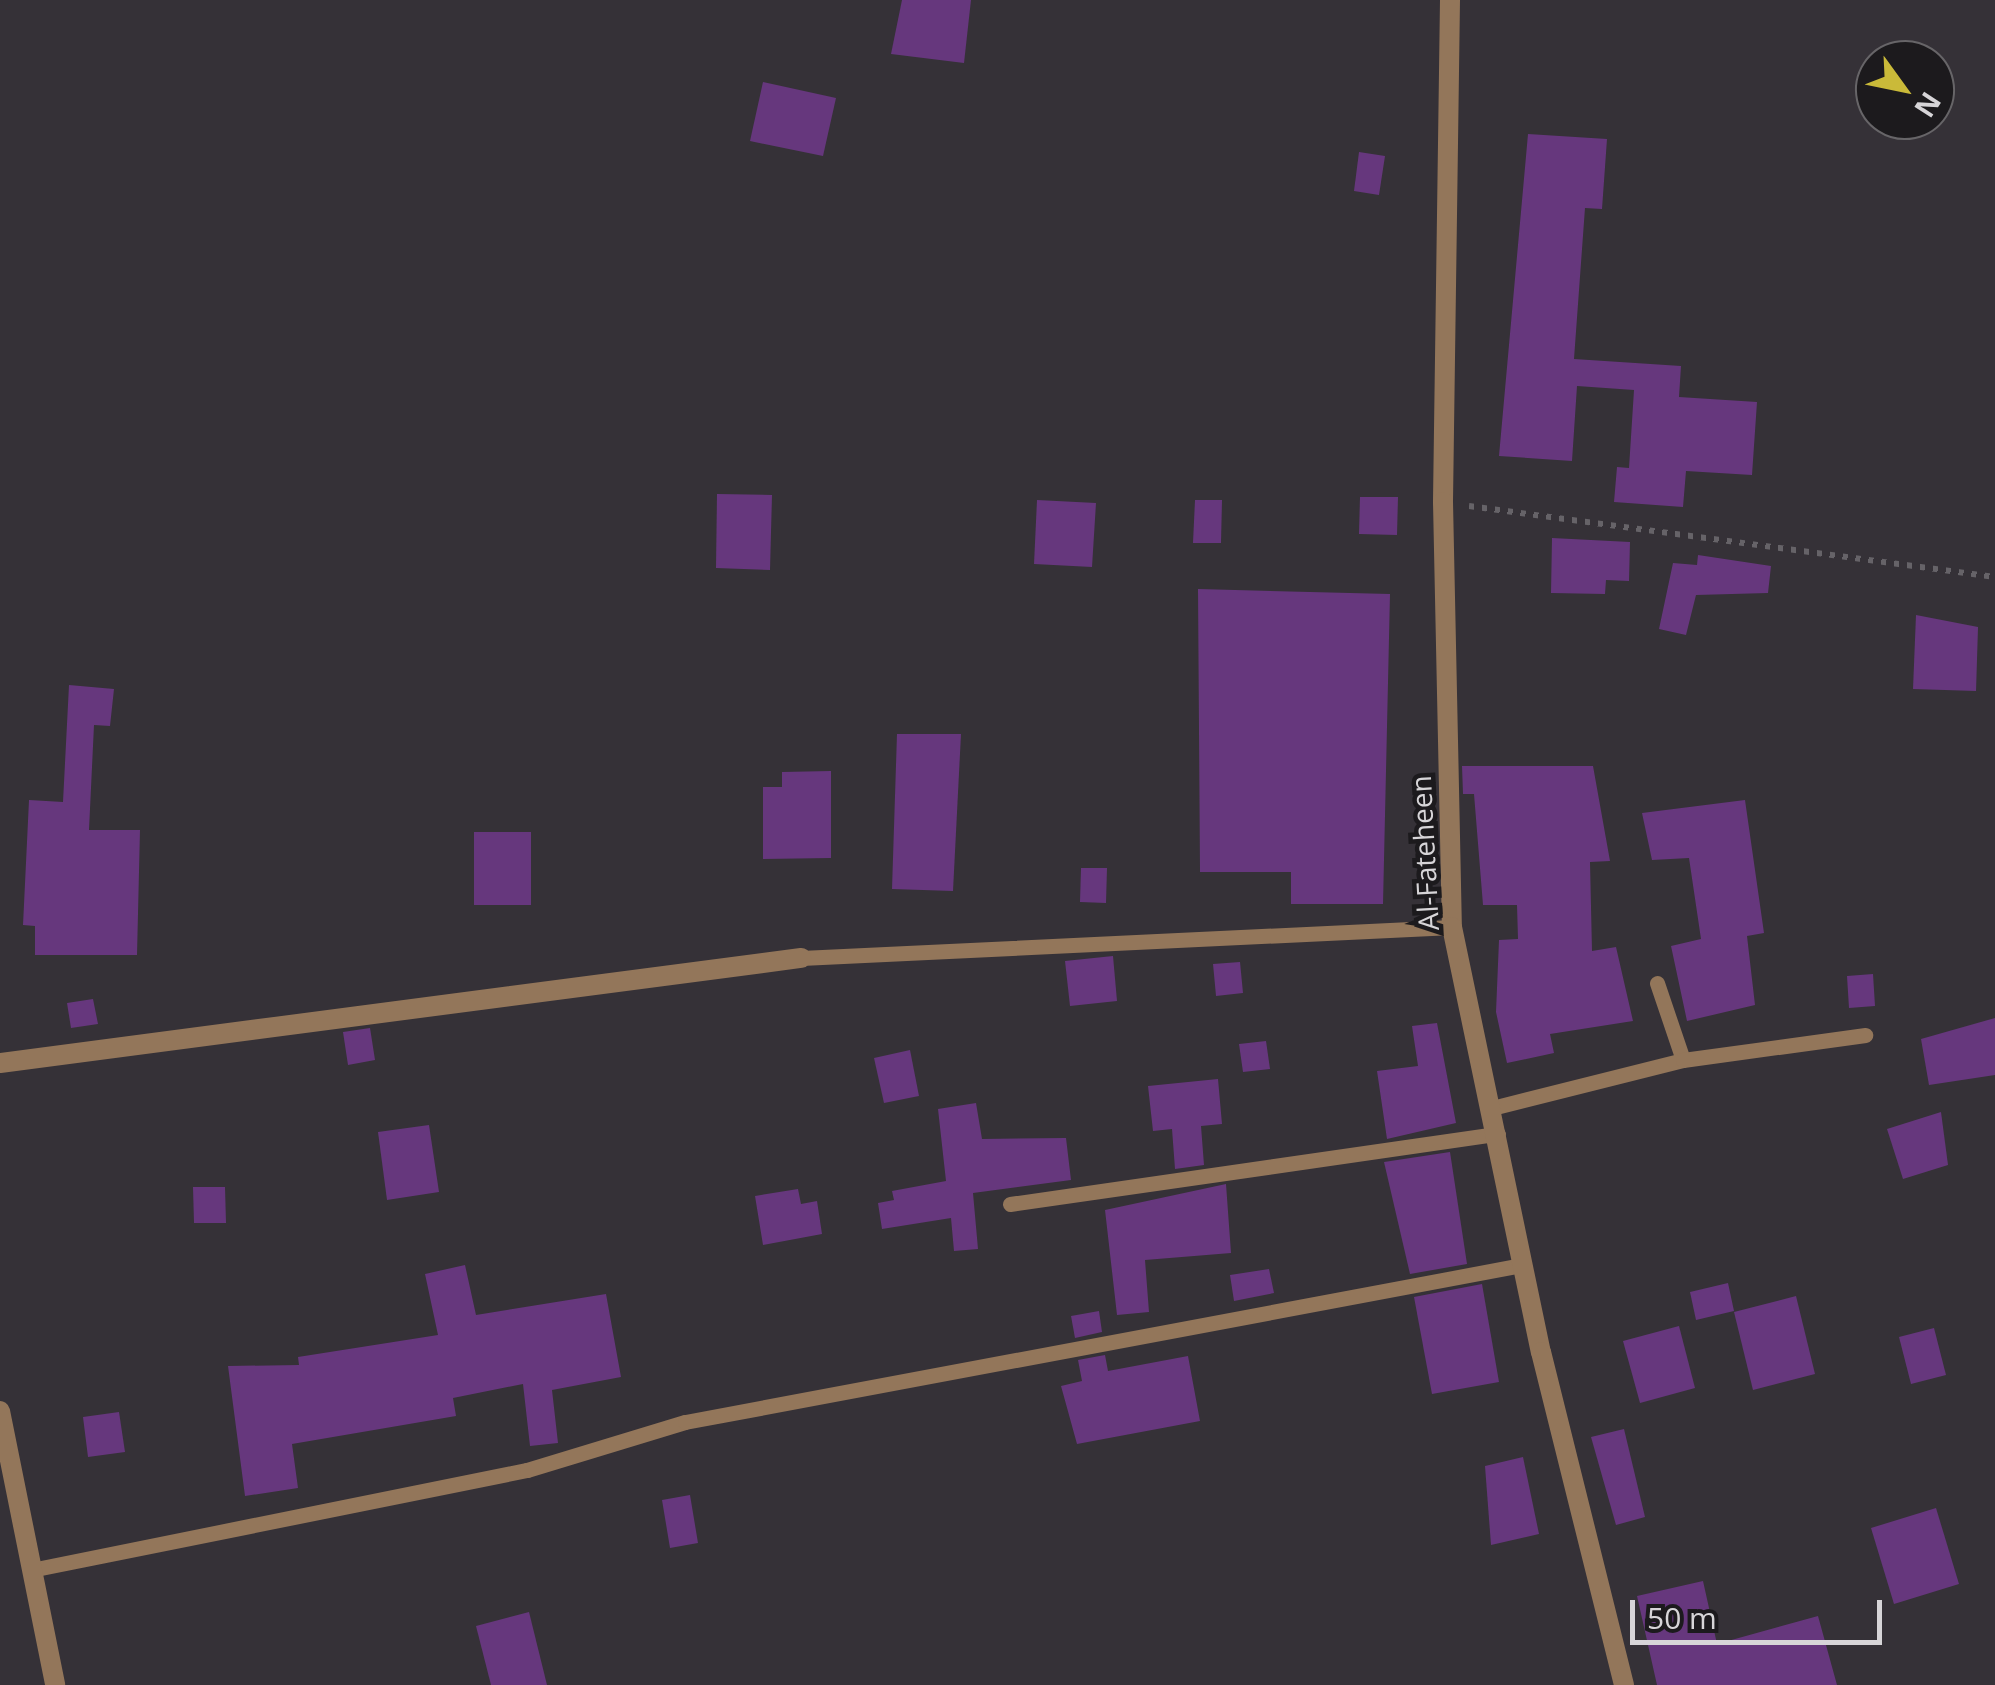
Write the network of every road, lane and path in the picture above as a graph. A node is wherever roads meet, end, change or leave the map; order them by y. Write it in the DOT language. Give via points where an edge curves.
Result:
graph roads {
  1 [pos="1450,0"];
  2 [pos="1443,502"];
  3 [pos="1995,577"];
  4 [pos="1452,927"];
  5 [pos="801,958"];
  6 [pos="1657,983"];
  7 [pos="1865,1035"];
  8 [pos="1683,1060"];
  9 [pos="0,1064"];
  10 [pos="1492,1108"];
  11 [pos="1498,1134"];
  12 [pos="1010,1204"];
  13 [pos="1522,1265"];
  14 [pos="0,1411"];
  15 [pos="36,1569"];
  16 [pos="55,1685"];
  17 [pos="1624,1685"];
  1 -- 2 [label="street, Al-Fateheen"];
  2 -- 3 [label="path"];
  2 -- 4 [label="street, Al-Fateheen"];
  4 -- 5 [label="lane"];
  4 -- 10 [label="street, Al-Fateheen"];
  5 -- 9 [label="street"];
  6 -- 8 [label="lane"];
  7 -- 8 [label="lane"];
  8 -- 10 [label="lane"];
  10 -- 11 [label="street, Al-Fateheen"];
  11 -- 12 [label="lane"];
  11 -- 13 [label="street, Al-Fateheen"];
  13 -- 15 [label="lane" via="685,1422 527,1470"];
  13 -- 17 [label="street, Al-Fateheen"];
  14 -- 15 [label="street"];
  15 -- 16 [label="street"];
}
